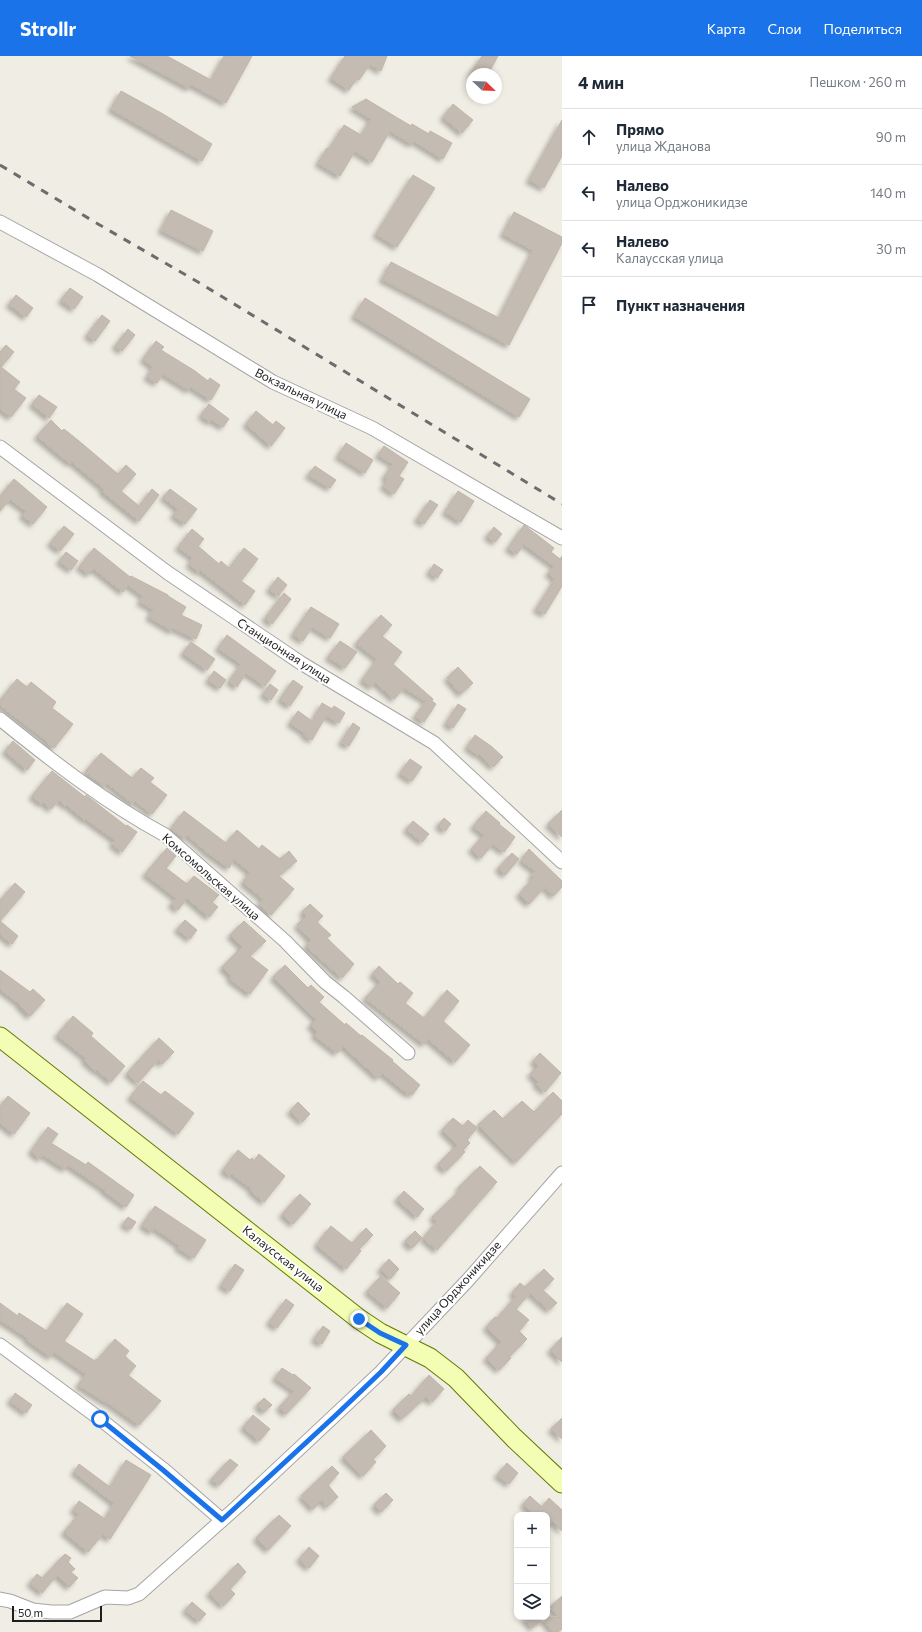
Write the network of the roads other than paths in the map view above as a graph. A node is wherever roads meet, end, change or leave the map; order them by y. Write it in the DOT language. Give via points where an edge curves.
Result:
graph roads {
  1 [pos="0,222"];
  2 [pos="0,447"];
  3 [pos="562,538"];
  4 [pos="0,719"];
  5 [pos="562,862"];
  6 [pos="0,1037"];
  7 [pos="408,1053"];
  8 [pos="562,1173"];
  9 [pos="406,1345"];
  10 [pos="0,1346"];
  11 [pos="562,1484"];
  12 [pos="222,1520"];
  13 [pos="0,1599"];
  1 -- 3 [label="street, Вокзальная улица" via="98,275 273,382 372,428"];
  2 -- 5 [label="street, Станционная улица" via="168,574 301,664 434,743"];
  4 -- 7 [label="street, Комсомольская улица" via="53,762 165,835 285,941 325,982"];
  6 -- 9 [label="street, Калаусская улица" via="359,1319 380,1333"];
  8 -- 9 [label="street, улица Орджоникидзе" via="468,1280"];
  9 -- 11 [label="street, Калаусская улица" via="430,1358 456,1378"];
  9 -- 12 [label="street, улица Орджоникидзе" via="353,1399"];
  10 -- 12 [label="street" via="100,1419"];
  12 -- 13 [label="street, улица Орджоникидзе" via="139,1594 128,1598 105,1597 70,1612 33,1610"];
}
